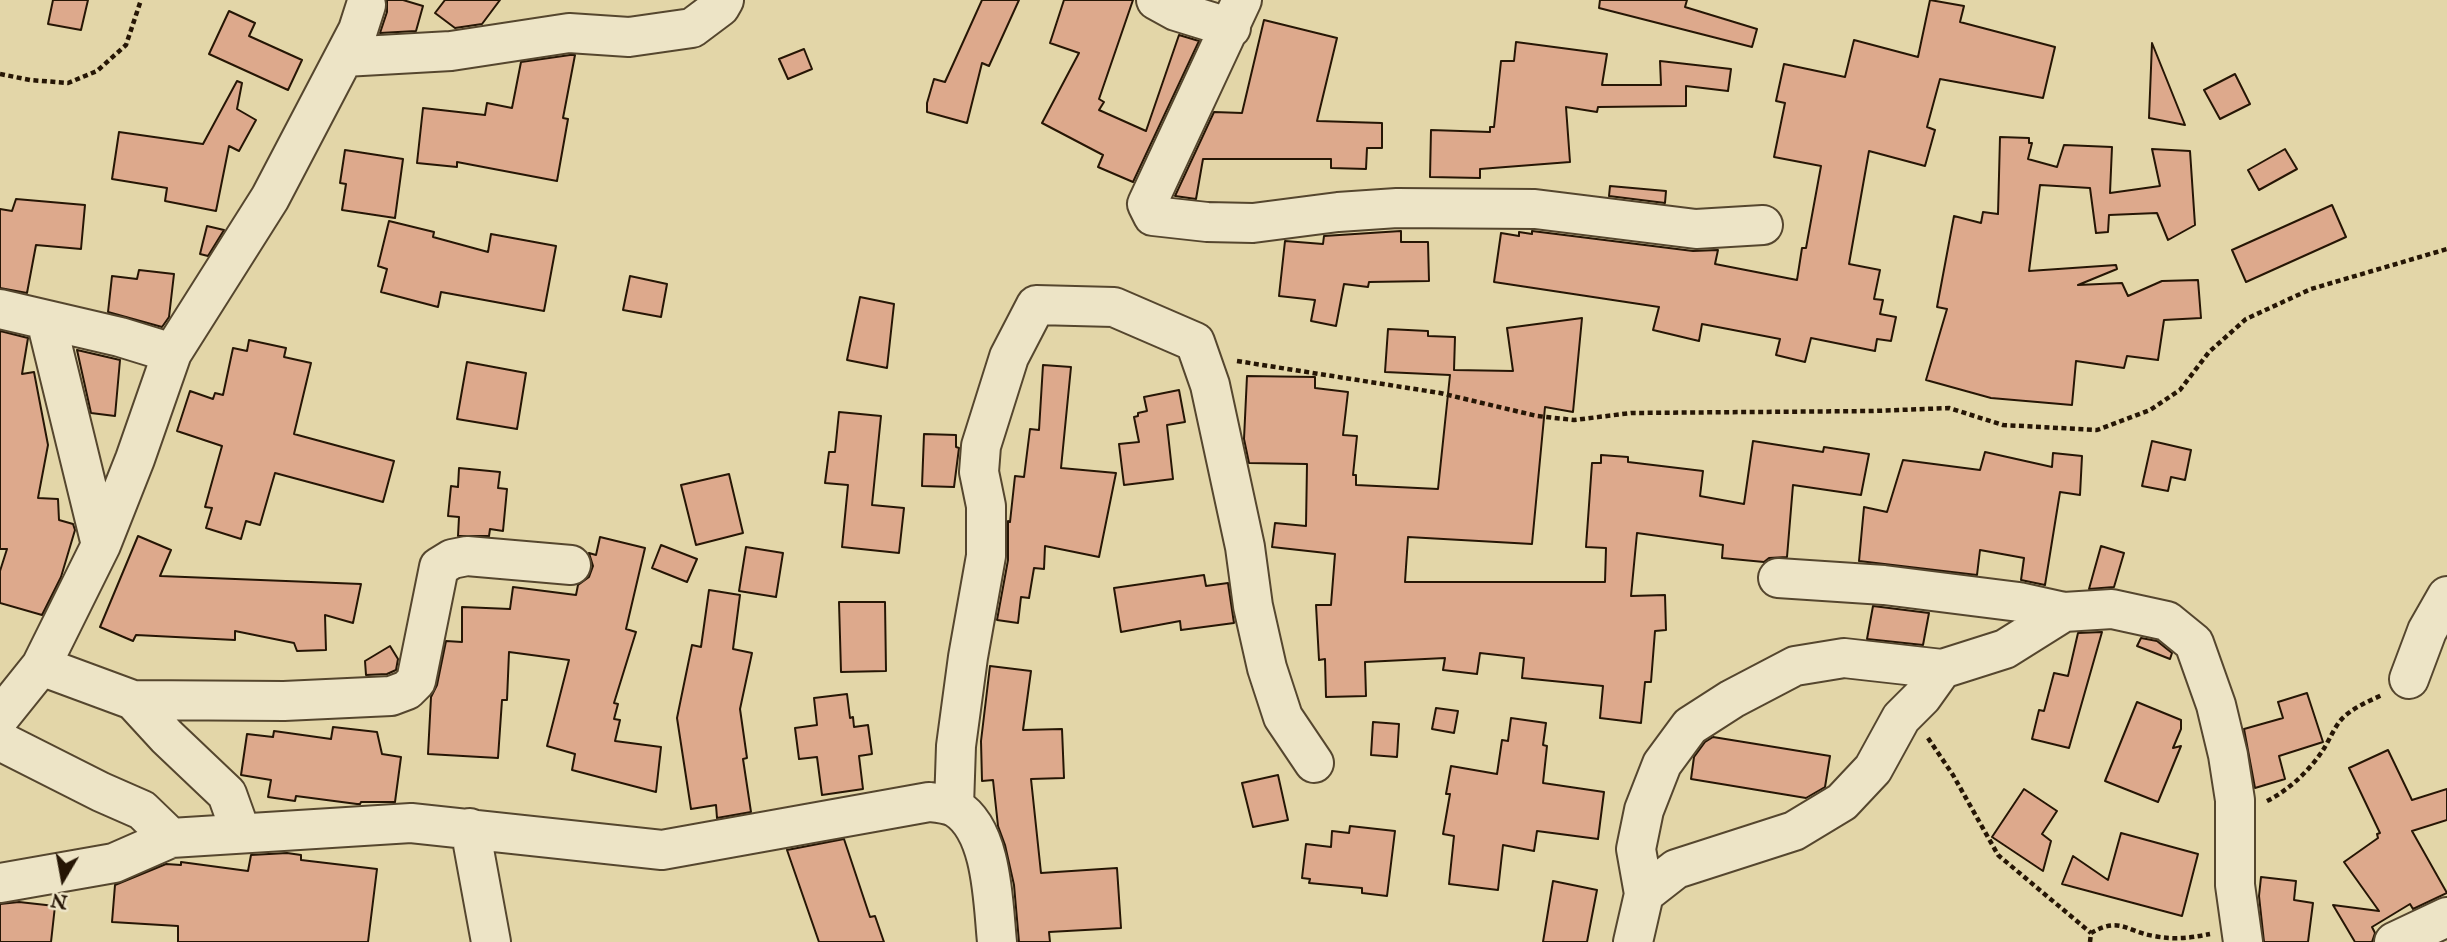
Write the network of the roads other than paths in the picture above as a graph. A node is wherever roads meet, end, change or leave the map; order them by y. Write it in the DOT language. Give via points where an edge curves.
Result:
graph roads {
  1 [pos="724,0"];
  2 [pos="1156,0"];
  3 [pos="366,5"];
  4 [pos="1236,14"];
  5 [pos="344,57"];
  6 [pos="1763,225"];
  7 [pos="0,309"];
  8 [pos="46,320"];
  9 [pos="172,353"];
  10 [pos="101,545"];
  11 [pos="571,565"];
  12 [pos="1778,578"];
  13 [pos="2447,596"];
  14 [pos="2064,612"];
  15 [pos="41,666"];
  16 [pos="1942,669"];
  17 [pos="2409,679"];
  18 [pos="133,700"];
  19 [pos="0,717"];
  20 [pos="0,741"];
  21 [pos="1314,763"];
  22 [pos="954,806"];
  23 [pos="470,828"];
  24 [pos="241,833"];
  25 [pos="171,838"];
  26 [pos="0,883"];
  27 [pos="1644,894"];
  28 [pos="2447,917"];
  29 [pos="2242,935"];
  30 [pos="491,942"];
  31 [pos="998,942"];
  32 [pos="1633,942"];
  33 [pos="2394,942"];
  1 -- 5 [label="street" via="692,28 629,37 569,33 451,51"];
  2 -- 4 [label="street" via="1176,11"];
  3 -- 5 [label="street"];
  4 -- 6 [label="street" via="1147,204 1153,216 1253,223 1397,208 1535,209 1696,229"];
  5 -- 9 [label="street" via="270,198"];
  7 -- 8 [label="street"];
  8 -- 9 [label="street"];
  8 -- 10 [label="street"];
  9 -- 10 [label="street"];
  10 -- 15 [label="street"];
  11 -- 18 [label="street" via="467,556 439,567 416,681 391,696"];
  12 -- 14 [label="street" via="1884,585"];
  13 -- 17 [label="street" via="2427,631"];
  14 -- 16 [label="street" via="2005,649"];
  14 -- 29 [label="street" via="2112,609 2167,621 2194,643 2216,705 2235,800 2235,885"];
  15 -- 18 [label="street"];
  15 -- 19 [label="street"];
  16 -- 27 [label="street" via="1901,718 1873,769 1842,802 1794,831 1676,869"];
  16 -- 27 [label="street" via="1844,658 1795,666 1690,726 1662,764 1644,810 1636,849"];
  18 -- 24 [label="street" via="227,794"];
  20 -- 25 [label="street" via="142,810"];
  21 -- 22 [label="street" via="1283,717 1267,668 1210,384 1195,342 1114,307 1036,305 1014,346 981,446 986,556 968,657"];
  22 -- 23 [label="street" via="929,802 662,850"];
  22 -- 31 [label="street" via="968,818 986,854"];
  23 -- 24 [label="street" via="411,823"];
  23 -- 30 [label="street"];
  24 -- 25 [label="street"];
  25 -- 26 [label="street" via="114,863"];
  27 -- 32 [label="street"];
  28 -- 33 [label="street"];
}
